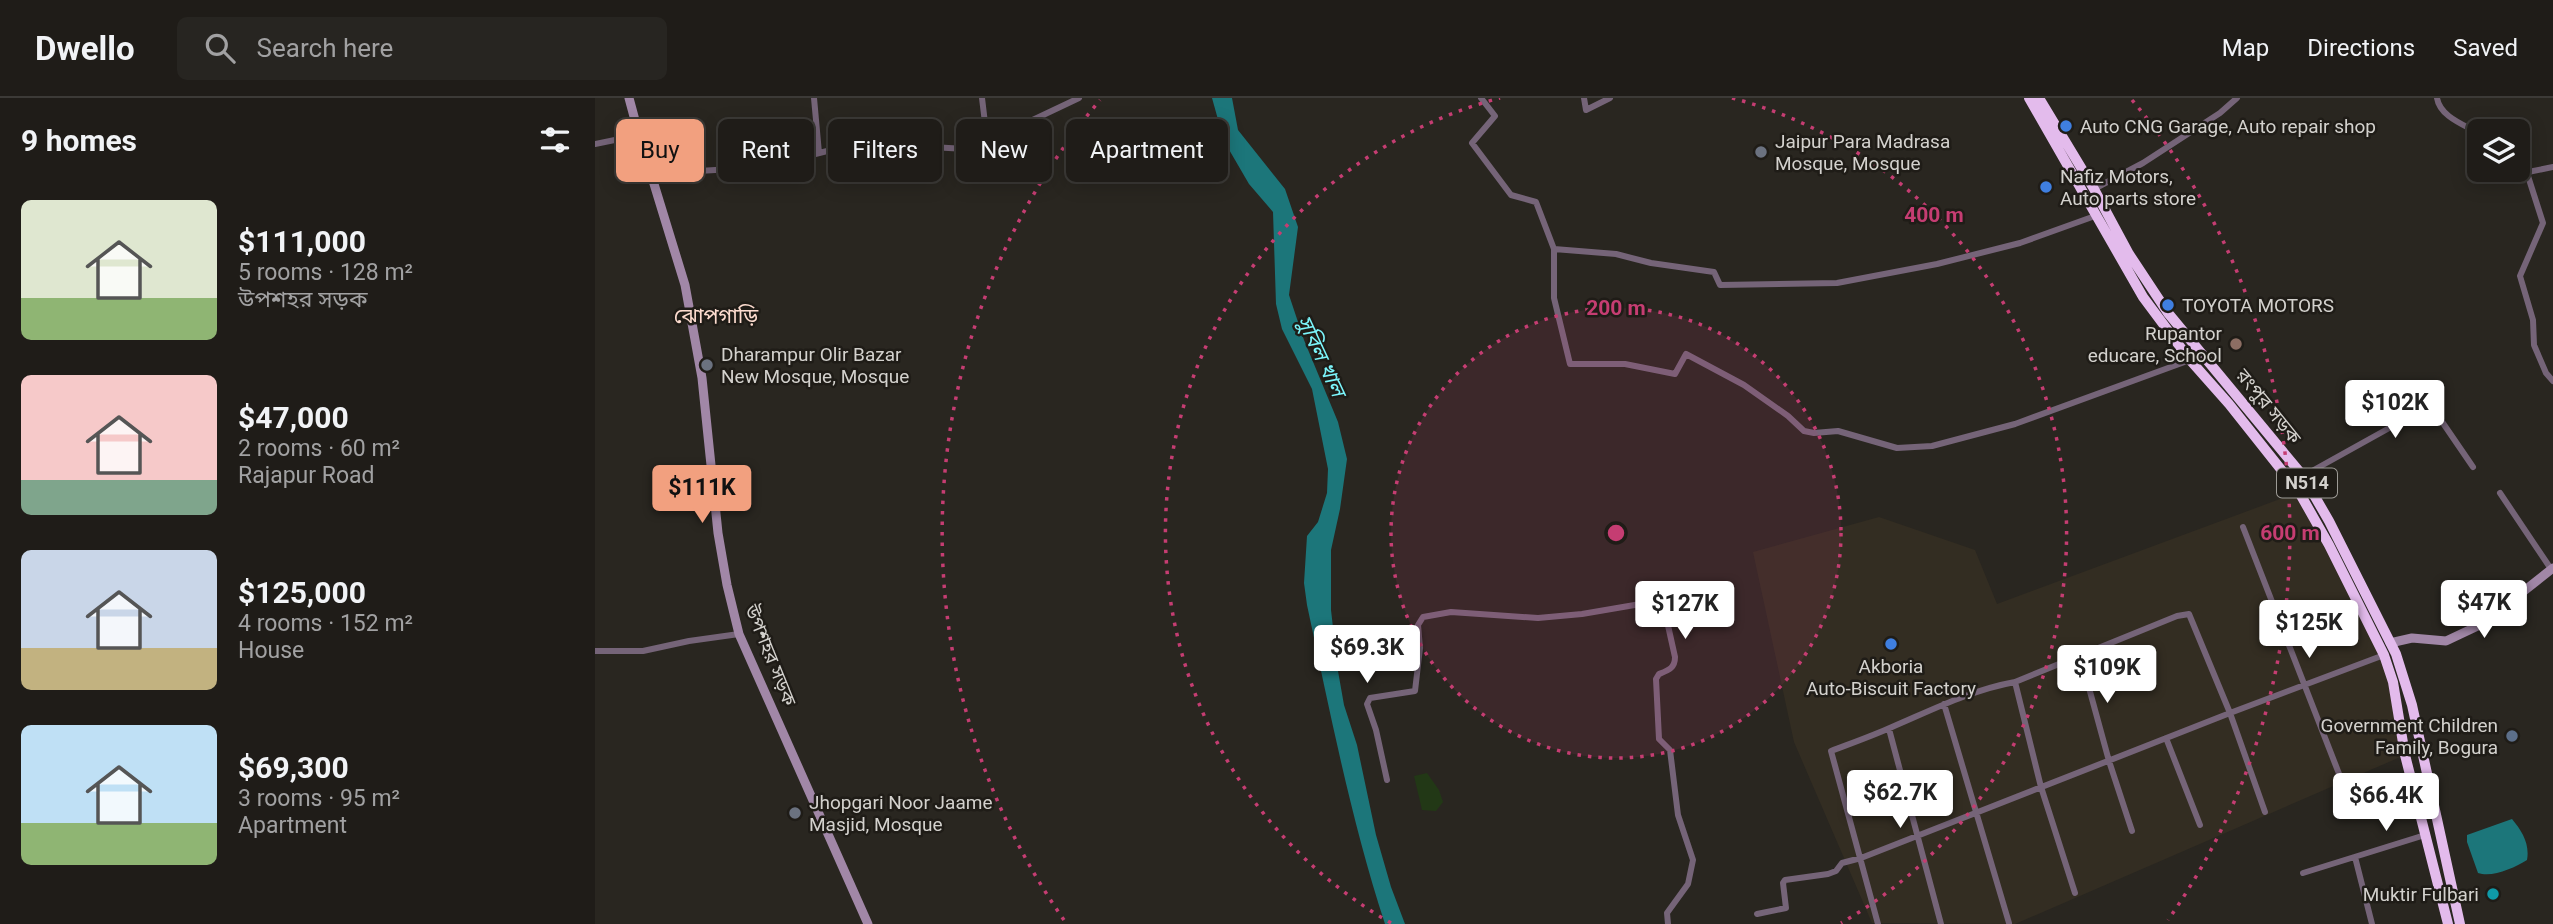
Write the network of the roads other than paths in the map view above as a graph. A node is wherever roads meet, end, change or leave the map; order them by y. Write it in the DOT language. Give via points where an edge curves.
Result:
graph roads {
  1 [pos="629,98"];
  2 [pos="814,98"];
  3 [pos="982,98"];
  4 [pos="1481,98"];
  5 [pos="1584,98"];
  6 [pos="1610,98"];
  7 [pos="2029,98"];
  8 [pos="2039,98"];
  9 [pos="2237,98"];
  10 [pos="2437,98"];
  11 [pos="1076,99"];
  12 [pos="635,119"];
  13 [pos="985,119"];
  14 [pos="1035,119"];
  15 [pos="2467,126"];
  16 [pos="616,140"];
  17 [pos="595,144"];
  18 [pos="956,149"];
  19 [pos="819,153"];
  20 [pos="2553,167"];
  21 [pos="704,171"];
  22 [pos="2530,172"];
  23 [pos="653,182"];
  24 [pos="2530,182"];
  25 [pos="2094,189"];
  26 [pos="2095,216"];
  27 [pos="1553,249"];
  28 [pos="2190,360"];
  29 [pos="2551,377"];
  30 [pos="2473,467"];
  31 [pos="2303,476"];
  32 [pos="2500,493"];
  33 [pos="2243,527"];
  34 [pos="2552,569"];
  35 [pos="740,634"];
  36 [pos="2390,643"];
  37 [pos="595,651"];
  38 [pos="2080,655"];
  39 [pos="2383,655"];
  40 [pos="2015,682"];
  41 [pos="2305,685"];
  42 [pos="1944,704"];
  43 [pos="2229,713"];
  44 [pos="1889,729"];
  45 [pos="2166,738"];
  46 [pos="2109,761"];
  47 [pos="1387,780"];
  48 [pos="2041,787"];
  49 [pos="2350,802"];
  50 [pos="2265,812"];
  51 [pos="1976,813"];
  52 [pos="2200,825"];
  53 [pos="2132,831"];
  54 [pos="2424,835"];
  55 [pos="1916,836"];
  56 [pos="2355,856"];
  57 [pos="1861,858"];
  58 [pos="2303,873"];
  59 [pos="2075,894"];
  60 [pos="1757,914"];
  61 [pos="2008,923"];
  62 [pos="868,924"];
  63 [pos="1668,924"];
  64 [pos="1878,924"];
  65 [pos="1941,924"];
  66 [pos="2372,924"];
  67 [pos="2448,924"];
  68 [pos="2460,924"];
  1 -- 12 [label="main road, উপশহর সড়ক"];
  2 -- 19 [label="street"];
  3 -- 13 [label="street"];
  4 -- 27 [label="street" via="1495,116 1472,143 1511,195 1536,202"];
  5 -- 6 [label="street" via="1586,110"];
  7 -- 26 [label="highway, রংপুর সড়ক / N514"];
  8 -- 25 [label="highway, রংপুর সড়ক / N514"];
  9 -- 25 [label="street" via="2154,156"];
  10 -- 15 [label="street" via="2449,116"];
  11 -- 14 [label="street"];
  16 -- 17 [label="street"];
  18 -- 19 [label="street" via="879,144"];
  19 -- 21 [label="street" via="764,167"];
  20 -- 22 [label="street"];
  23 -- 35 [label="main road, উপশহর সড়ক" via="685,285 702,378 718,533"];
  24 -- 29 [label="street" via="2543,223 2520,276 2533,320 2534,345"];
  25 -- 31 [label="highway, রংপুর সড়ক / N514" via="2168,313"];
  26 -- 27 [label="street" via="2020,243 1837,282 1720,285 1714,272 1616,254"];
  26 -- 28 [label="highway, রংপুর সড়ক / N514" via="2143,298"];
  27 -- 28 [label="street" via="1554,298 1570,364 1625,364 1675,374 1686,354 1744,385 1804,430 1837,430 1897,448 1932,446 2015,424"];
  28 -- 39 [label="highway, রংপুর সড়ক / N514" via="2299,492"];
  30 -- 31 [label="street" via="2434,410 2427,407"];
  31 -- 36 [label="highway, রংপুর সড়ক / N514"];
  32 -- 34 [label="street"];
  33 -- 41 [label="street"];
  34 -- 36 [label="main road" via="2482,624 2447,641 2412,638"];
  35 -- 37 [label="street" via="643,651"];
  35 -- 62 [label="main road, উপশহর সড়ক"];
  36 -- 68 [label="highway, রংপুর সড়ক / N514" via="2412,705"];
  38 -- 40 [label="street"];
  38 -- 43 [label="street" via="2189,614"];
  38 -- 46 [label="street"];
  39 -- 41 [label="street"];
  39 -- 54 [label="highway, রংপুর সড়ক / N514" via="2393,682"];
  40 -- 42 [label="street"];
  40 -- 48 [label="street"];
  41 -- 43 [label="street"];
  41 -- 49 [label="street"];
  42 -- 44 [label="street"];
  42 -- 51 [label="street"];
  43 -- 45 [label="street"];
  43 -- 50 [label="street"];
  44 -- 55 [label="street"];
  44 -- 57 [label="street" via="1831,751"];
  45 -- 46 [label="street"];
  45 -- 52 [label="street"];
  46 -- 48 [label="street"];
  46 -- 53 [label="street"];
  47 -- 63 [label="street" via="1367,704 1370,698 1415,691 1418,625 1423,617 1451,612 1538,618 1663,603 1675,663 1656,679 1659,739 1670,750 1678,815 1693,860 1688,884 1667,913"];
  48 -- 51 [label="street"];
  48 -- 59 [label="street"];
  51 -- 55 [label="street"];
  51 -- 61 [label="street"];
  54 -- 56 [label="street"];
  54 -- 67 [label="highway, রংপুর সড়ক / N514"];
  55 -- 57 [label="street"];
  55 -- 65 [label="street"];
  56 -- 58 [label="street"];
  56 -- 66 [label="street"];
  57 -- 60 [label="street" via="1842,863 1828,874 1785,880 1786,908"];
  57 -- 64 [label="street"];
}
